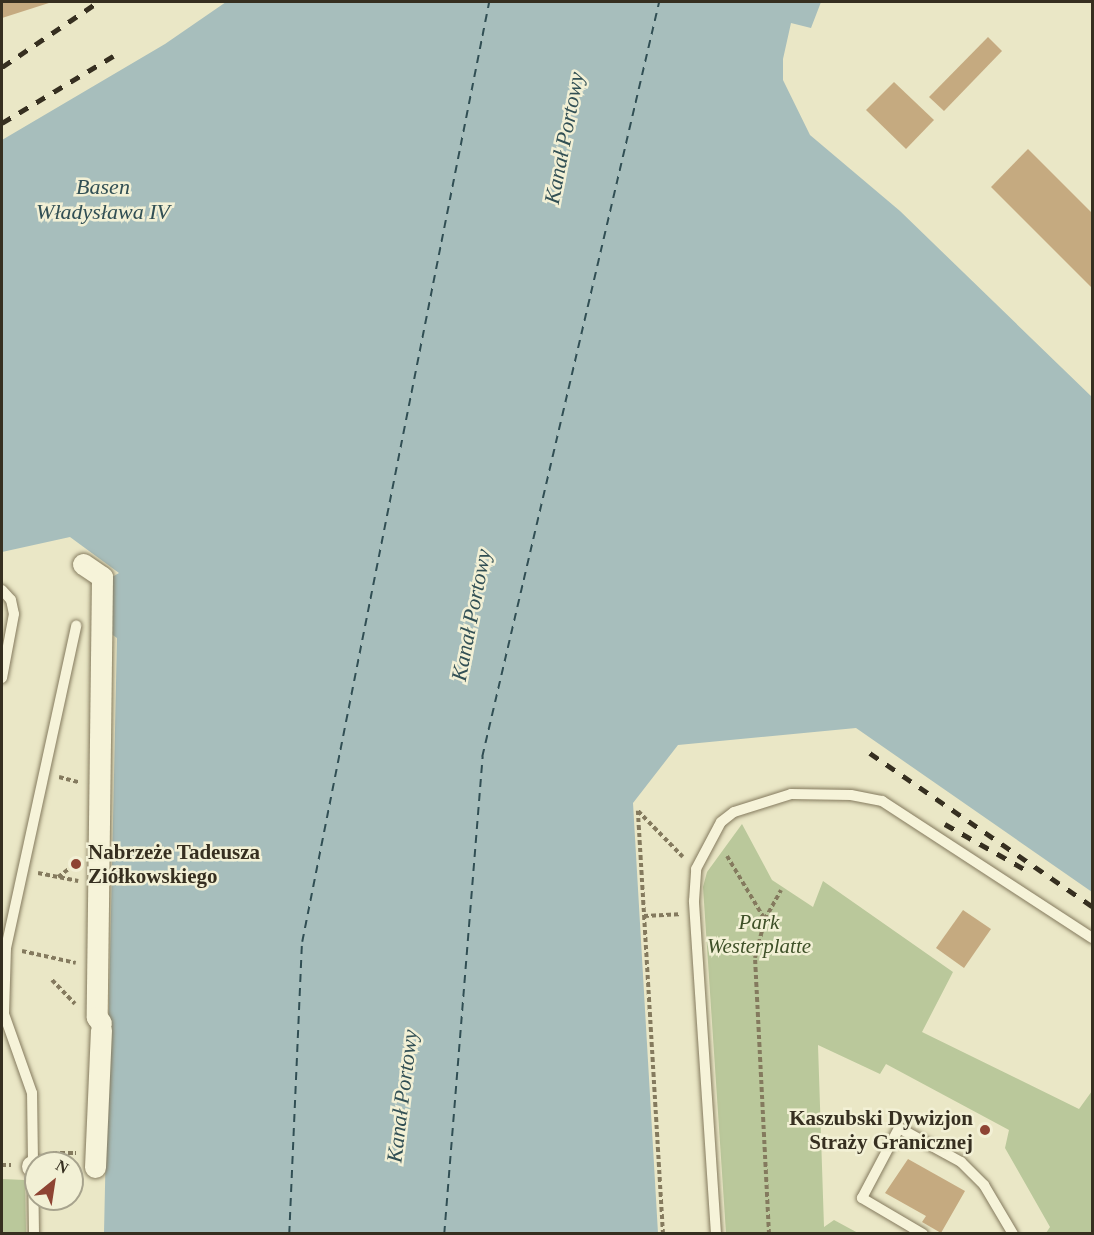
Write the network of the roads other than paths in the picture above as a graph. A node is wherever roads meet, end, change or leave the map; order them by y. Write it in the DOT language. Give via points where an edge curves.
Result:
graph roads {
  1 [pos="83,564"];
  2 [pos="2,590"];
  3 [pos="76,626"];
  4 [pos="2,678"];
  5 [pos="1092,938"];
  6 [pos="34,1151"];
  7 [pos="95,1167"];
  8 [pos="34,1211"];
  9 [pos="34,1233"];
  10 [pos="716,1233"];
  11 [pos="923,1233"];
  12 [pos="1013,1233"];
  1 -- 7 [label="street" via="102,577 97,1017 101,1027"];
  2 -- 4 [label="lane" via="11,600 14,614"];
  3 -- 6 [label="lane" via="6,948 4,1014 32,1093"];
  5 -- 10 [label="lane" via="890,806 851,795 791,794 734,812 710,837 696,869 695,914"];
  8 -- 9 [label="lane"];
  11 -- 12 [label="lane" via="862,1198 899,1128 961,1162 984,1185"];
}
